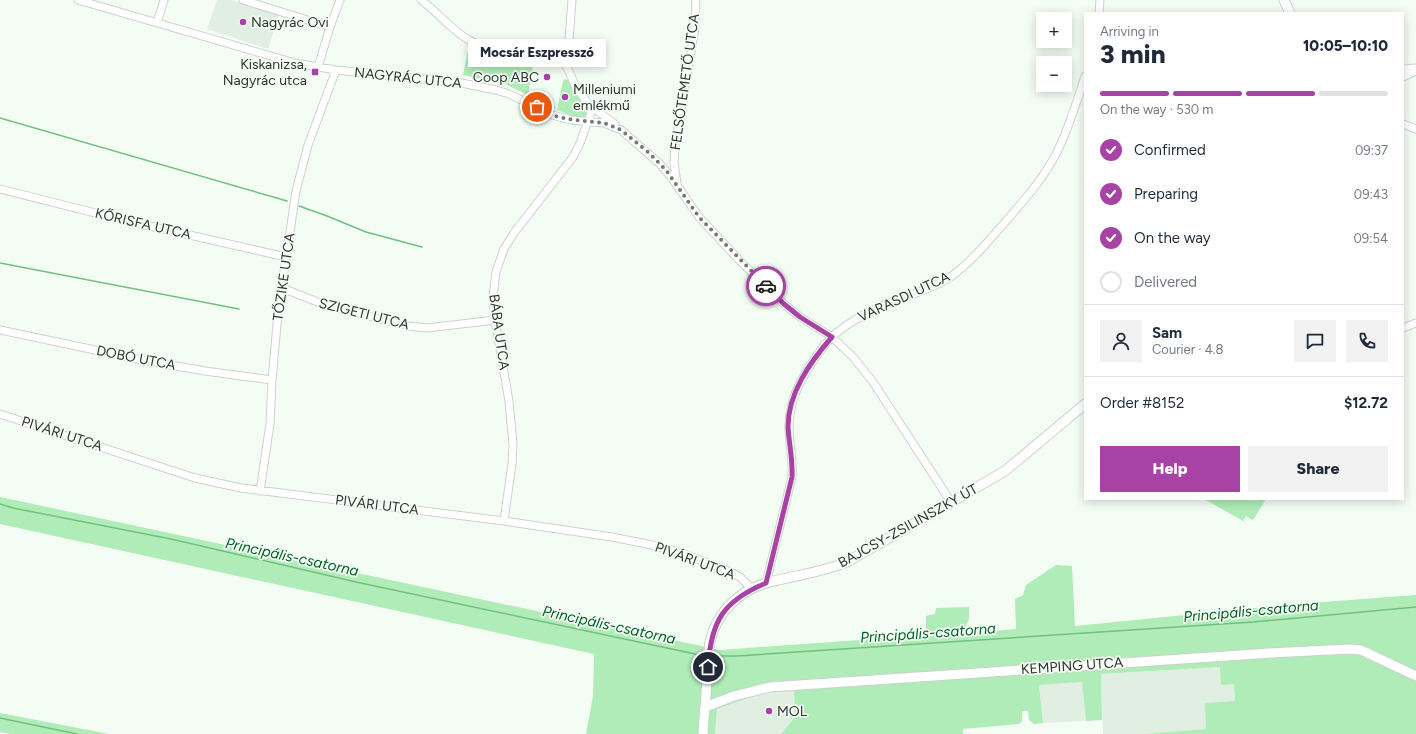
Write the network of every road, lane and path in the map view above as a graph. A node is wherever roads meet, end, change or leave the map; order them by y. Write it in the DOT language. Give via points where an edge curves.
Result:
graph roads {
  1 [pos="78,0"];
  2 [pos="164,0"];
  3 [pos="243,0"];
  4 [pos="340,0"];
  5 [pos="421,0"];
  6 [pos="572,0"];
  7 [pos="696,0"];
  8 [pos="1100,0"];
  9 [pos="1284,0"];
  10 [pos="1099,12"];
  11 [pos="1290,12"];
  12 [pos="157,23"];
  13 [pos="330,27"];
  14 [pos="318,67"];
  15 [pos="567,67"];
  16 [pos="1404,69"];
  17 [pos="1416,69"];
  18 [pos="336,70"];
  19 [pos="1404,76"];
  20 [pos="1084,79"];
  21 [pos="588,104"];
  22 [pos="588,122"];
  23 [pos="1404,124"];
  24 [pos="1416,129"];
  25 [pos="621,130"];
  26 [pos="678,187"];
  27 [pos="0,189"];
  28 [pos="286,257"];
  29 [pos="282,288"];
  30 [pos="495,320"];
  31 [pos="1416,323"];
  32 [pos="1404,328"];
  33 [pos="0,330"];
  34 [pos="832,337"];
  35 [pos="272,380"];
  36 [pos="1084,405"];
  37 [pos="0,414"];
  38 [pos="260,491"];
  39 [pos="951,502"];
  40 [pos="504,522"];
  41 [pos="766,583"];
  42 [pos="752,589"];
  43 [pos="1416,676"];
  44 [pos="705,707"];
  45 [pos="703,734"];
  1 -- 12 [label="street, NAGYRÁC UTCA"];
  2 -- 12 [label="street"];
  3 -- 13 [label="street"];
  4 -- 13 [label="street"];
  5 -- 15 [label="street" via="462,35 479,45 557,60"];
  6 -- 15 [label="street"];
  7 -- 26 [label="street, FELSŐTEMETŐ UTCA" via="695,28 675,145 674,163"];
  8 -- 10 [label="street"];
  9 -- 11 [label="main road"];
  12 -- 14 [label="street, NAGYRÁC UTCA" via="268,56"];
  13 -- 14 [label="street"];
  14 -- 18 [label="street, NAGYRÁC UTCA"];
  15 -- 21 [label="street" via="574,85"];
  16 -- 17 [label="street"];
  17 -- 19 [label="street"];
  18 -- 22 [label="street, NAGYRÁC UTCA" via="496,90 552,115"];
  18 -- 28 [label="street, TŐZIKE UTCA" via="302,163"];
  20 -- 34 [label="street, VARASDI UTCA" via="1062,141 1049,166 1028,195 983,247 946,280 880,307"];
  21 -- 22 [label="street" via="591,113"];
  21 -- 25 [label="street"];
  22 -- 25 [label="street, NAGYRÁC UTCA" via="604,123"];
  22 -- 30 [label="street, BÁBA UTCA" via="573,157 504,249 494,280"];
  23 -- 24 [label="street"];
  25 -- 26 [label="street" via="659,163"];
  26 -- 34 [label="street" via="699,217 784,304"];
  27 -- 28 [label="street, KŐRISFA UTCA"];
  28 -- 29 [label="street, TŐZIKE UTCA"];
  29 -- 30 [label="street, SZIGETI UTCA" via="324,305 404,326 427,328"];
  29 -- 35 [label="street, TŐZIKE UTCA"];
  30 -- 40 [label="street, BÁBA UTCA" via="509,401 513,444"];
  31 -- 32 [label="street"];
  33 -- 35 [label="street, DOBÓ UTCA" via="205,372"];
  34 -- 39 [label="street" via="873,382"];
  34 -- 41 [label="street, VARASDI UTCA" via="805,373 791,406 788,429 792,477"];
  35 -- 38 [label="street, TŐZIKE UTCA" via="269,434"];
  36 -- 39 [label="main road, BAJCSY-ZSILINSZKY ÚT" via="1005,470"];
  37 -- 38 [label="street, PIVÁRI UTCA" via="195,478"];
  38 -- 40 [label="street, PIVÁRI UTCA"];
  39 -- 41 [label="main road, BAJCSY-ZSILINSZKY ÚT" via="838,566"];
  40 -- 42 [label="street, PIVÁRI UTCA" via="612,537 664,548 731,572"];
  41 -- 42 [label="main road, BAJCSY-ZSILINSZKY ÚT"];
  42 -- 44 [label="main road, BAJCSY-ZSILINSZKY ÚT" via="736,600 715,626 709,647"];
  43 -- 44 [label="main road, KEMPING UTCA" via="1362,650 1349,649 789,685 770,687"];
  44 -- 45 [label="main road, BAJCSY-ZSILINSZKY ÚT"];
}
